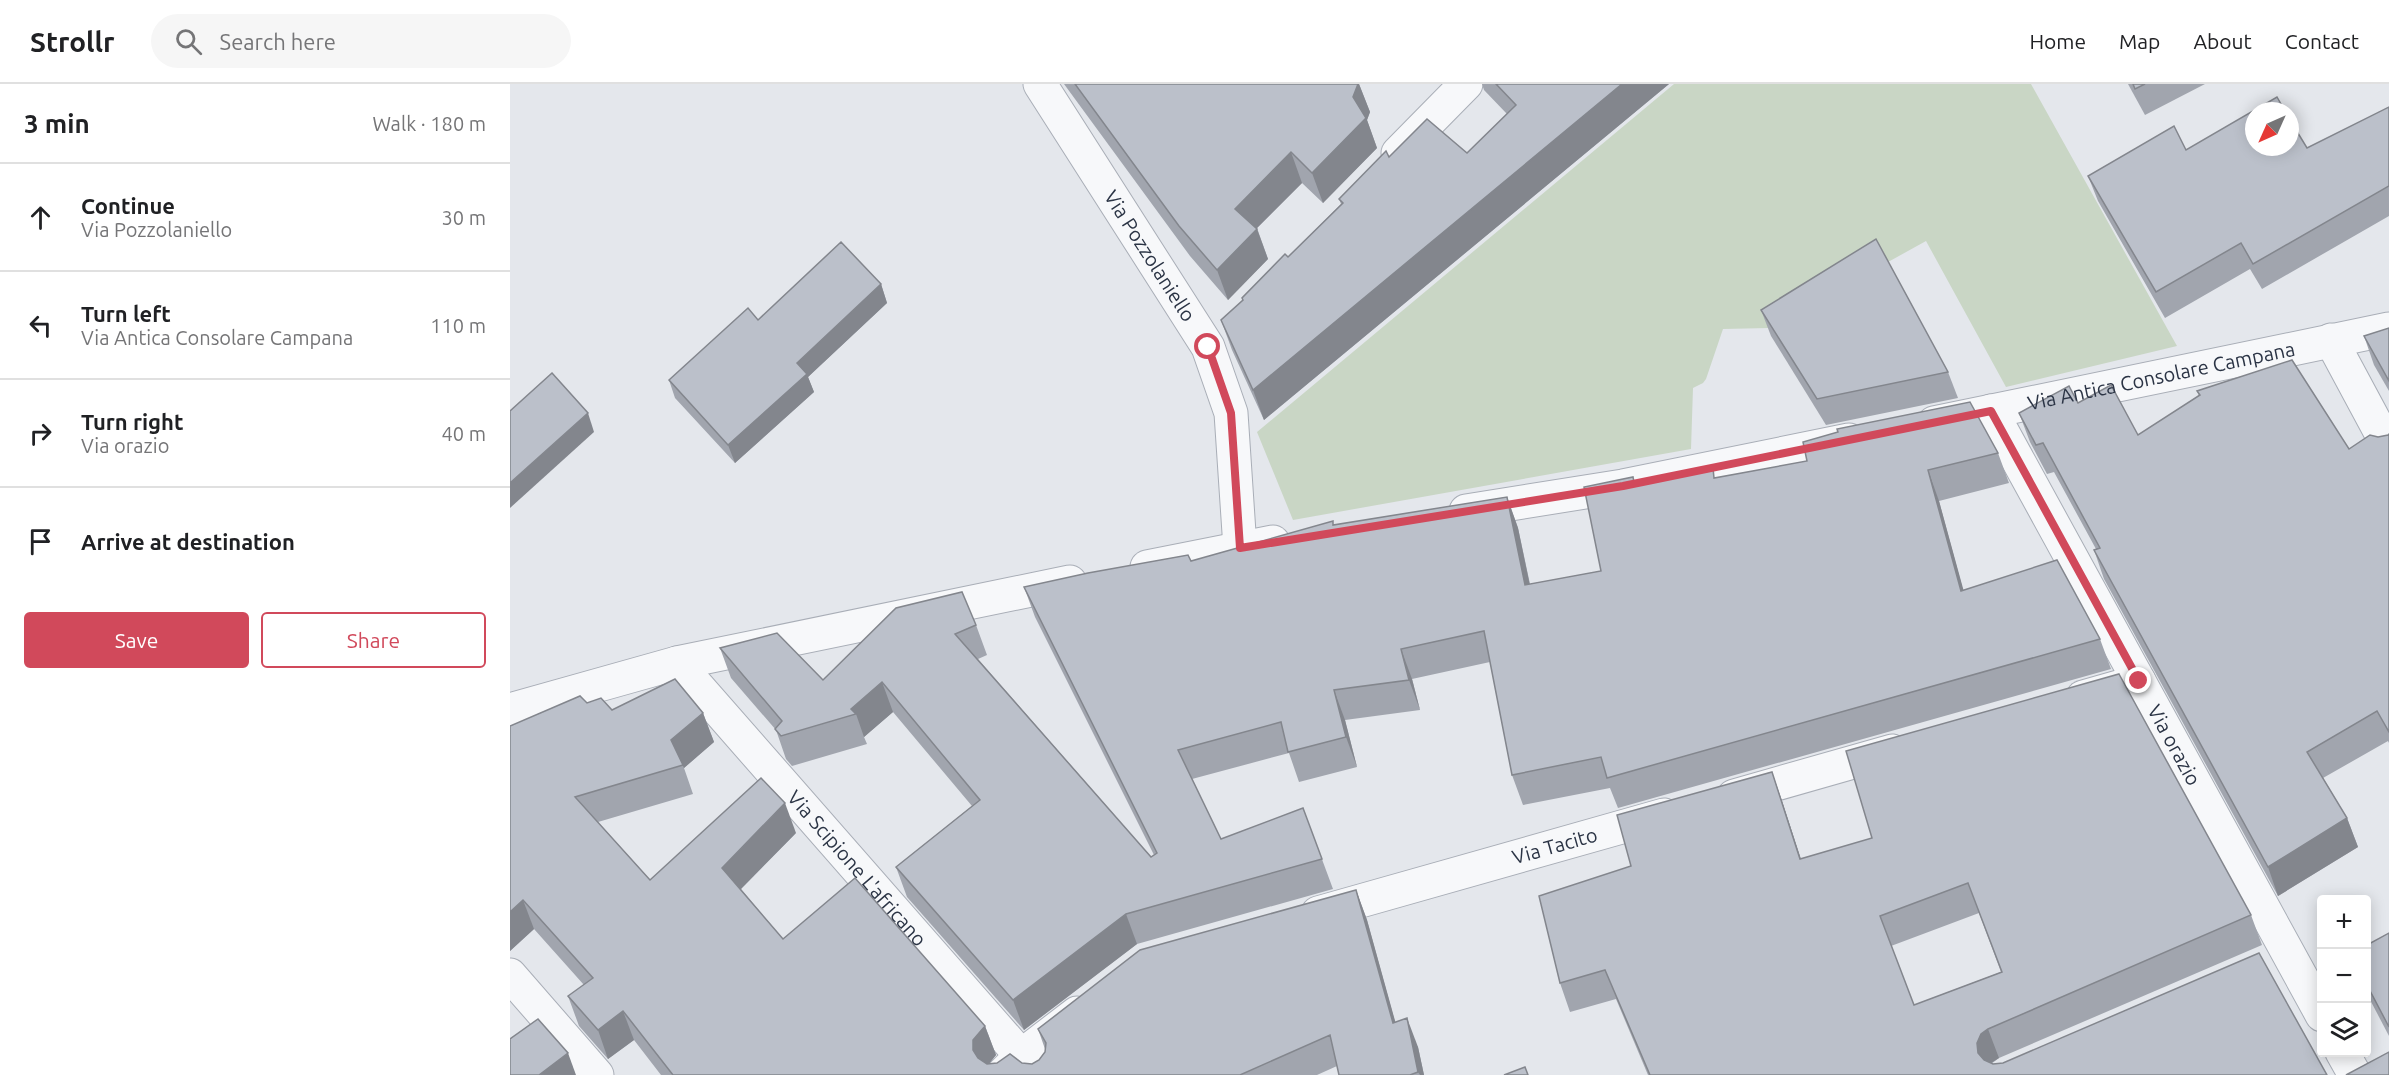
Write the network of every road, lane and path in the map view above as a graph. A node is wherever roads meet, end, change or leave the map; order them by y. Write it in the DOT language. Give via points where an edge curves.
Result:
graph roads {
  1 [pos="1040,84"];
  2 [pos="1466,84"];
  3 [pos="1374,177"];
  4 [pos="1233,322"];
  5 [pos="2389,330"];
  6 [pos="2331,340"];
  7 [pos="1208,347"];
  8 [pos="1991,411"];
  9 [pos="1911,428"];
  10 [pos="1876,435"];
  11 [pos="2389,448"];
  12 [pos="1437,516"];
  13 [pos="1298,538"];
  14 [pos="1240,548"];
  15 [pos="677,663"];
  16 [pos="2139,681"];
  17 [pos="2059,704"];
  18 [pos="510,710"];
  19 [pos="1922,743"];
  20 [pos="1292,920"];
  21 [pos="510,975"];
  22 [pos="1096,999"];
  23 [pos="2317,1009"];
  24 [pos="2344,1057"];
  25 [pos="1020,1069"];
  26 [pos="597,1075"];
  27 [pos="2355,1075"];
  1 -- 7 [label="street, Via Pozzolaniello"];
  2 -- 3 [label="street"];
  4 -- 7 [label="street"];
  5 -- 6 [label="street, Via Antica Consolare Campana"];
  6 -- 8 [label="street, Via Antica Consolare Campana"];
  6 -- 11 [label="street"];
  7 -- 14 [label="street, Via Pozzolaniello" via="1231,413"];
  8 -- 9 [label="street, Via Antica Consolare Campana"];
  8 -- 16 [label="street, Via orazio"];
  10 -- 12 [label="street" via="1623,486"];
  13 -- 14 [label="street"];
  14 -- 15 [label="street"];
  15 -- 18 [label="street"];
  15 -- 25 [label="street, Via Scipione L'africano"];
  16 -- 17 [label="street"];
  16 -- 23 [label="street, Via orazio" via="2277,959"];
  19 -- 20 [label="street, Via Tacito"];
  21 -- 26 [label="street"];
  22 -- 25 [label="street"];
  24 -- 27 [label="street"];
}
